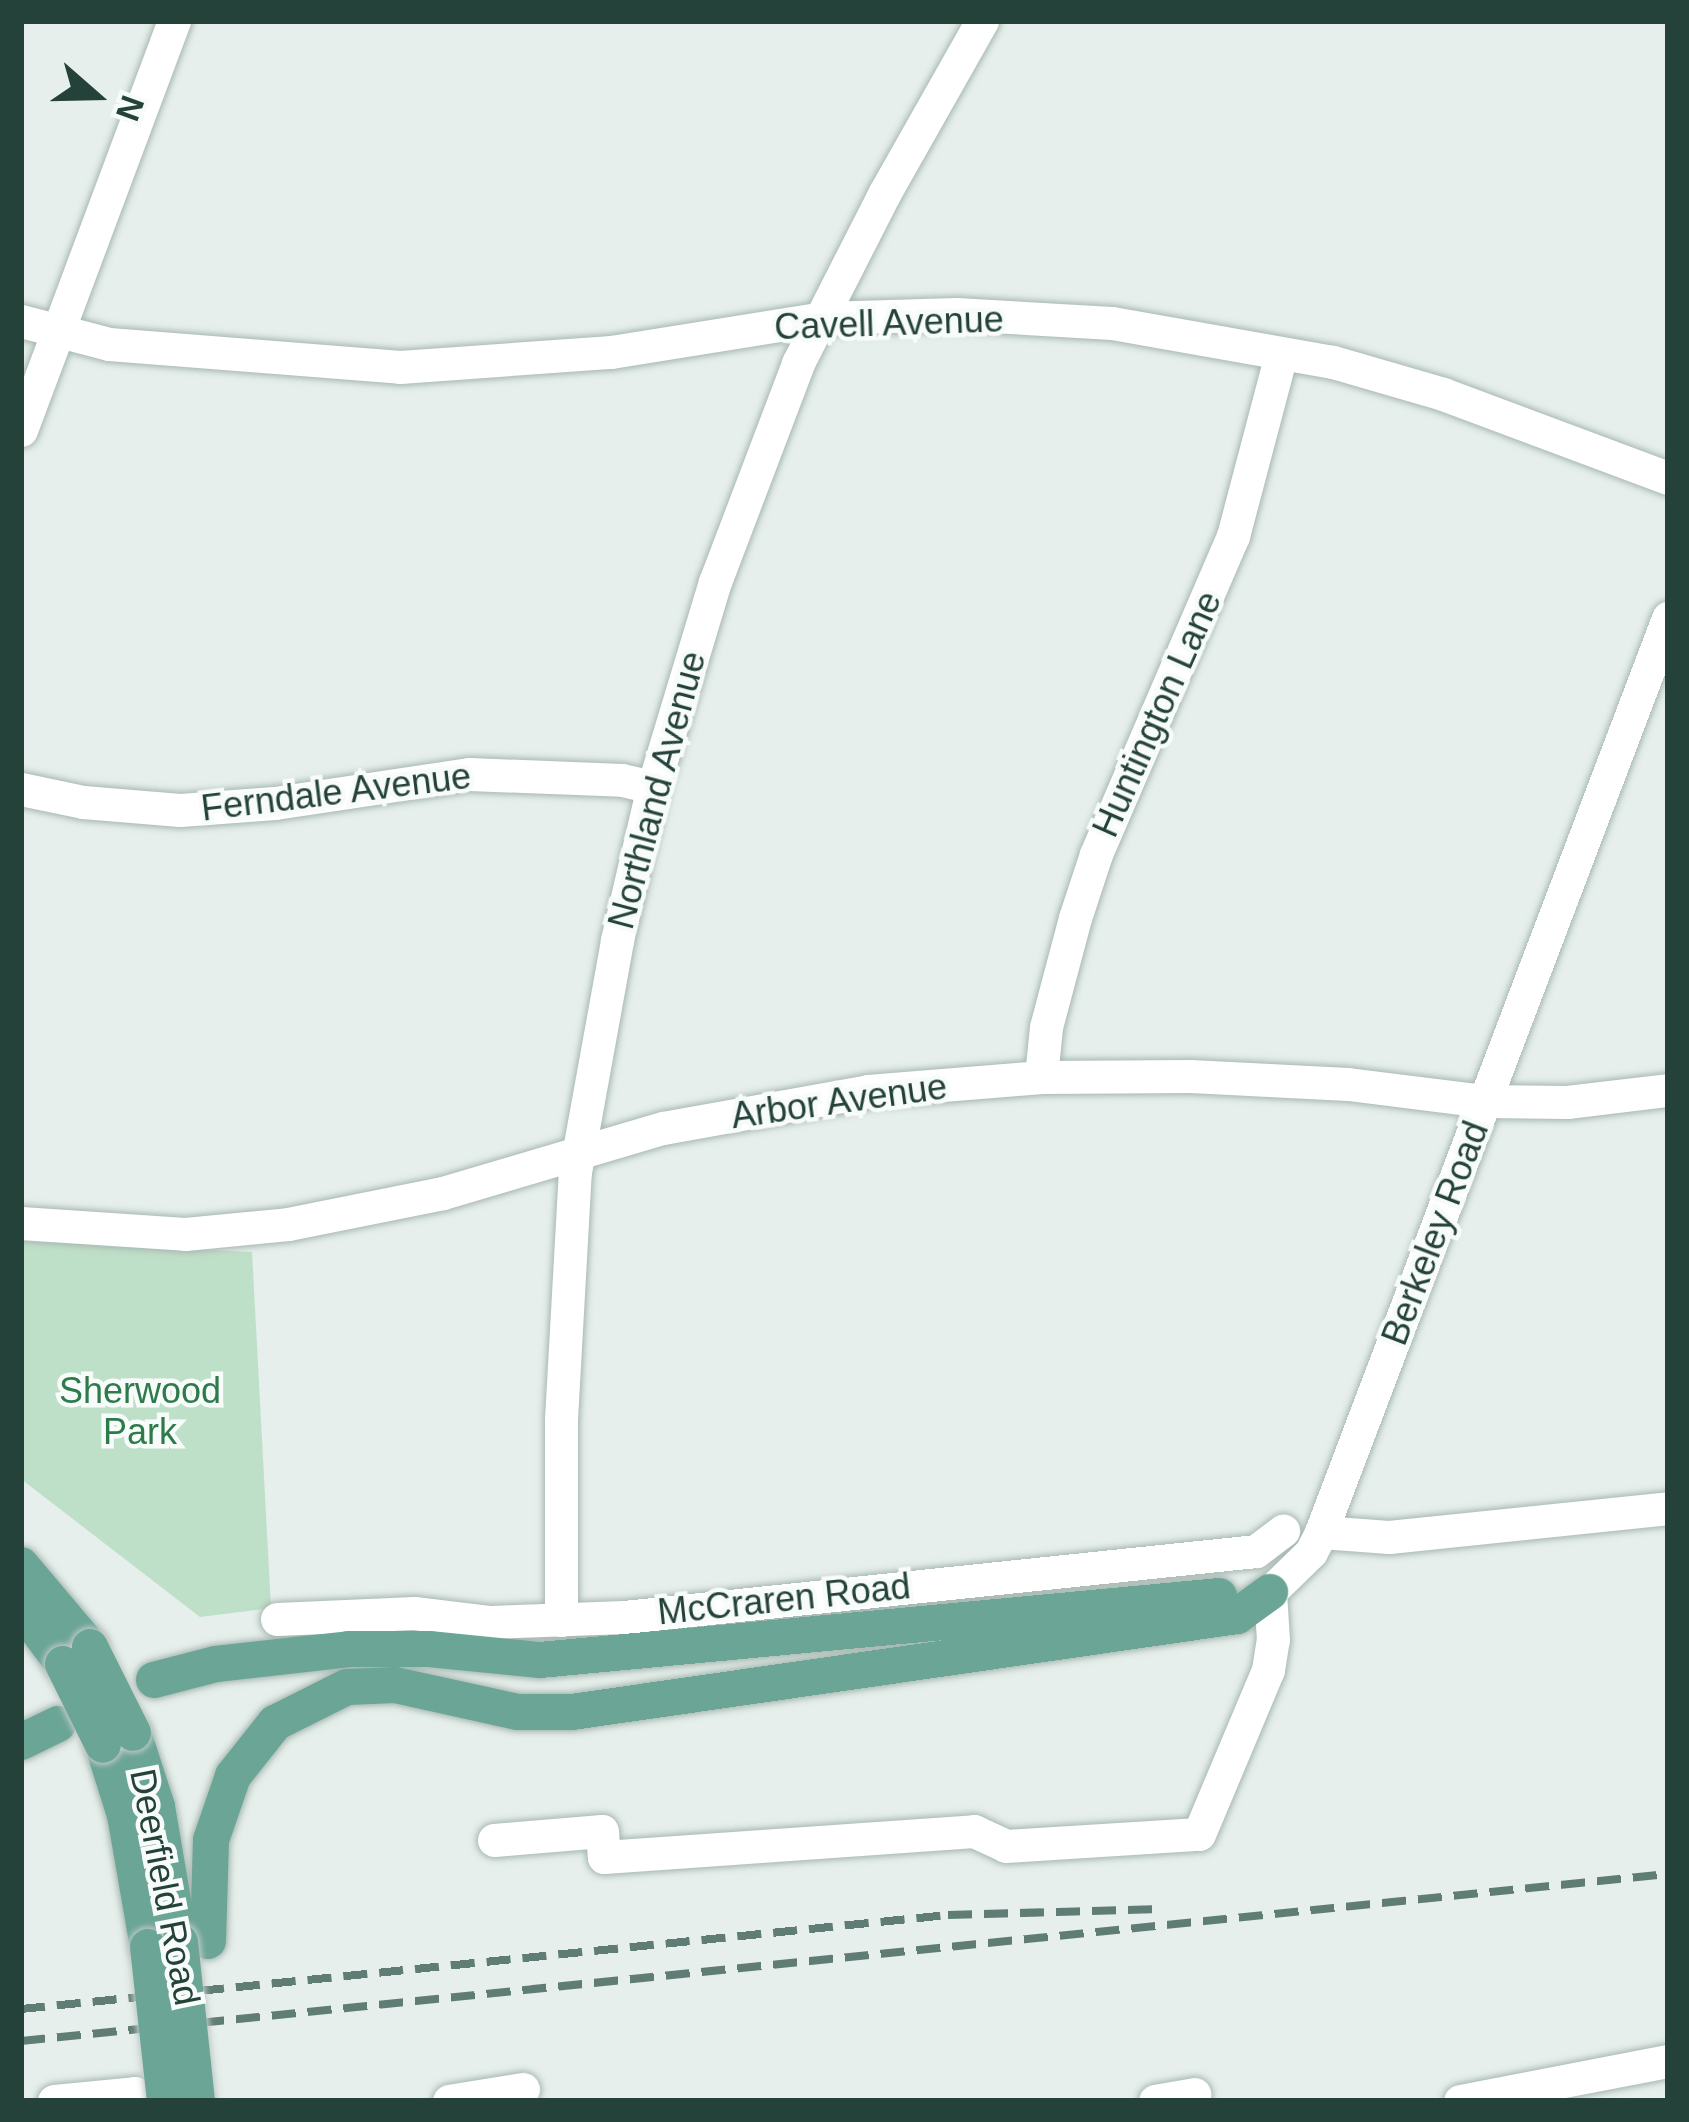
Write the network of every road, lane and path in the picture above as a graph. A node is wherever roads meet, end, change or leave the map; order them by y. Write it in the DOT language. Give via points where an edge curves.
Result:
graph roads {
  1 [pos="174,21"];
  2 [pos="982,21"];
  3 [pos="823,318"];
  4 [pos="21,322"];
  5 [pos="58,332"];
  6 [pos="1281,353"];
  7 [pos="21,430"];
  8 [pos="1668,478"];
  9 [pos="1668,618"];
  10 [pos="652,787"];
  11 [pos="21,789"];
  12 [pos="1041,1076"];
  13 [pos="1668,1090"];
  14 [pos="1485,1101"];
  15 [pos="580,1152"];
  16 [pos="21,1223"];
  17 [pos="1668,1508"];
  18 [pos="1283,1532"];
  19 [pos="1321,1532"];
  20 [pos="21,1565"];
  21 [pos="1270,1592"];
  22 [pos="21,1608"];
  23 [pos="278,1619"];
  24 [pos="561,1620"];
  25 [pos="77,1655"];
  26 [pos="154,1680"];
  27 [pos="58,1724"];
  28 [pos="21,1742"];
  29 [pos="494,1840"];
  30 [pos="179,1943"];
  31 [pos="1668,2061"];
  32 [pos="523,2089"];
  33 [pos="1194,2094"];
  34 [pos="55,2101"];
  35 [pos="146,2101"];
  36 [pos="165,2101"];
  37 [pos="197,2101"];
  38 [pos="449,2101"];
  39 [pos="1155,2101"];
  40 [pos="1460,2101"];
  1 -- 5 [label="street"];
  2 -- 3 [label="street, Northland Avenue"];
  3 -- 5 [label="street, Cavell Avenue" via="610,352 400,367 109,344"];
  3 -- 6 [label="street, Cavell Avenue" via="1112,322"];
  3 -- 10 [label="street, Northland Avenue" via="798,363 715,582"];
  4 -- 5 [label="street, Cavell Avenue"];
  5 -- 7 [label="street"];
  6 -- 8 [label="street, Cavell Avenue" via="1443,394"];
  6 -- 12 [label="street, Huntington Lane" via="1233,536 1082,896 1046,1027"];
  9 -- 14 [label="street, Berkeley Road"];
  10 -- 11 [label="street, Ferndale Avenue" via="469,774 180,810"];
  10 -- 15 [label="street, Northland Avenue"];
  12 -- 14 [label="street, Arbor Avenue" via="1348,1084"];
  12 -- 15 [label="street, Arbor Avenue" via="868,1091"];
  13 -- 14 [label="street, Arbor Avenue"];
  14 -- 19 [label="street, Berkeley Road"];
  15 -- 16 [label="street, Arbor Avenue" via="443,1193 288,1225 184,1234"];
  15 -- 24 [label="street, Northland Avenue" via="561,1419"];
  17 -- 19 [label="street" via="1389,1537"];
  18 -- 24 [label="street, McCraren Road" via="1256,1551"];
  19 -- 21 [label="street, Berkeley Road"];
  20 -- 25 [label="main road, Deerfield Road"];
  21 -- 26 [label="main road" via="540,1660 350,1649 216,1664"];
  21 -- 29 [label="street" via="1268,1670 1199,1834 1006,1846 974,1831 604,1857 602,1831"];
  21 -- 30 [label="main road" via="1237,1616 572,1712 518,1712 395,1685 346,1687 274,1723 233,1776"];
  22 -- 25 [label="main road, Deerfield Road"];
  23 -- 24 [label="street, McCraren Road" via="414,1613"];
  25 -- 30 [label="main road, Deerfield Road, bridge" via="157,1807"];
  27 -- 28 [label="main road"];
  30 -- 36 [label="main road, Deerfield Road, bridge"];
  30 -- 37 [label="main road, Deerfield Road, bridge"];
  31 -- 40 [label="street"];
  32 -- 38 [label="street"];
  33 -- 39 [label="street"];
  34 -- 35 [label="street" via="135,2093"];
}
